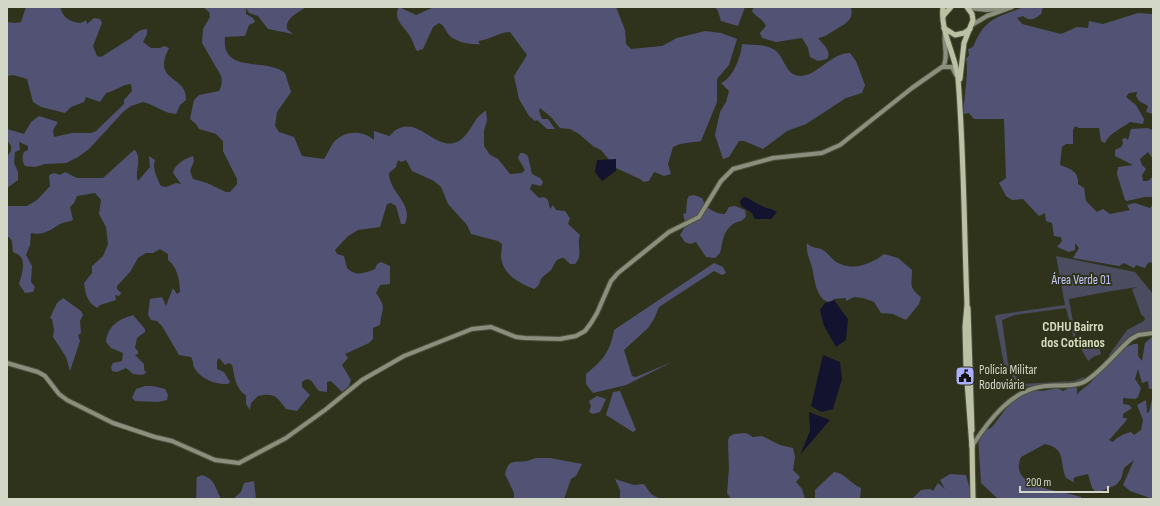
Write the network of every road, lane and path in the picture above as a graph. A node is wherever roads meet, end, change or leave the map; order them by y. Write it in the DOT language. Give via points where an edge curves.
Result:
graph roads {
  1 [pos="943,7"];
  2 [pos="951,7"];
  3 [pos="968,7"];
  4 [pos="1005,7"];
  5 [pos="1012,7"];
  6 [pos="942,17"];
  7 [pos="972,26"];
  8 [pos="944,29"];
  9 [pos="944,47"];
  10 [pos="942,67"];
  11 [pos="952,67"];
  12 [pos="958,76"];
  13 [pos="960,100"];
  14 [pos="1153,333"];
  15 [pos="7,363"];
  16 [pos="969,377"];
  17 [pos="973,422"];
  18 [pos="980,433"];
  19 [pos="971,437"];
  20 [pos="972,447"];
  21 [pos="973,499"];
  1 -- 6 [label="highway"];
  2 -- 6 [label="highway"];
  3 -- 4 [label="street" via="988,10"];
  3 -- 7 [label="highway" via="972,14"];
  5 -- 7 [label="street" via="986,16"];
  6 -- 8 [label="highway"];
  7 -- 8 [label="highway" via="964,33 955,35"];
  7 -- 13 [label="highway" via="962,49"];
  8 -- 9 [label="street"];
  8 -- 12 [label="highway"];
  9 -- 10 [label="street" via="946,61"];
  9 -- 11 [label="street"];
  10 -- 11 [label="street"];
  10 -- 15 [label="street" via="830,151 773,158 733,168 721,181 699,217 669,232 618,273 611,281 591,323 576,336 560,339 525,338 491,327 472,329 408,354 362,380 286,438 239,464 215,460 172,441 113,423 67,400 38,372"];
  11 -- 12 [label="street"];
  12 -- 13 [label="highway"];
  13 -- 16 [label="highway" via="967,304 965,327"];
  14 -- 18 [label="street" via="1138,335 1132,339 1084,381 1073,385 1035,387 1024,391 1011,400"];
  16 -- 17 [label="highway"];
  16 -- 19 [label="highway"];
  17 -- 18 [label="street" via="975,430"];
  17 -- 19 [label="highway"];
  18 -- 19 [label="street"];
  18 -- 20 [label="street"];
  19 -- 20 [label="highway"];
  20 -- 21 [label="highway"];
}
